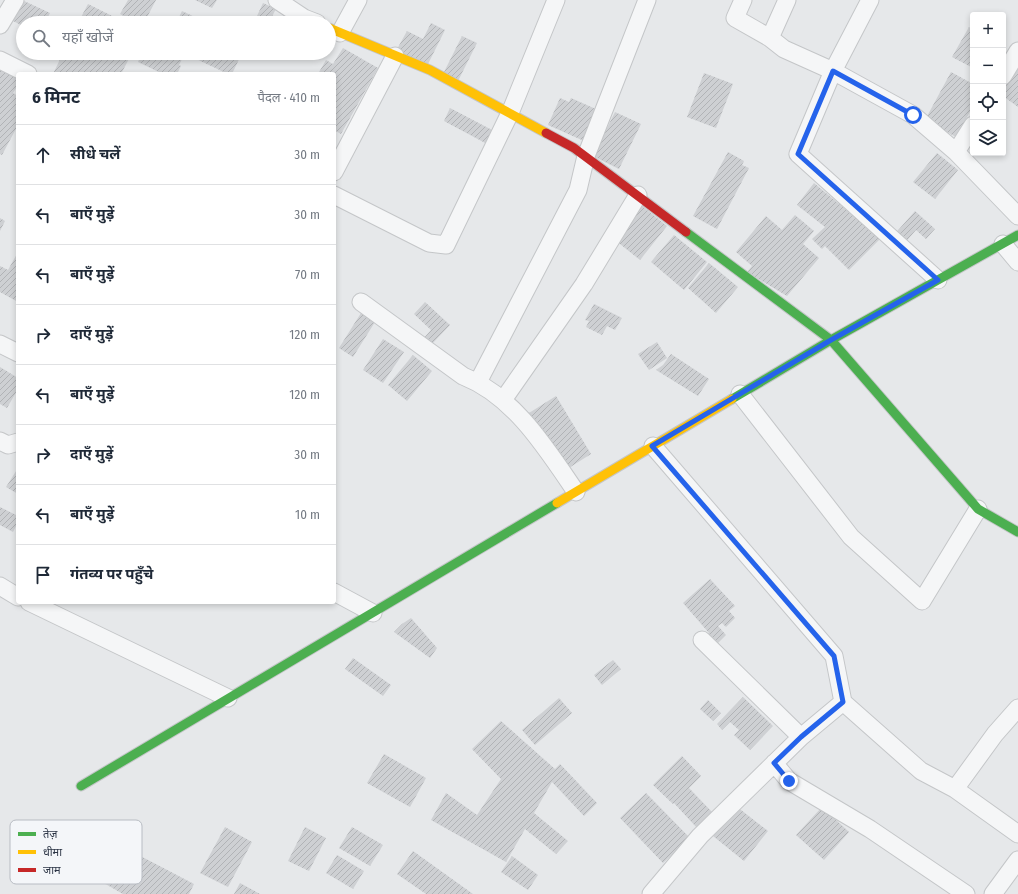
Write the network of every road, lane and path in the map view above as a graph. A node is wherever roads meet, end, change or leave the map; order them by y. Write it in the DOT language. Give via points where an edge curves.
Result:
graph roads {
  1 [pos="15,0"];
  2 [pos="277,0"];
  3 [pos="358,0"];
  4 [pos="556,0"];
  5 [pos="647,0"];
  6 [pos="743,0"];
  7 [pos="787,0"];
  8 [pos="870,0"];
  9 [pos="301,16"];
  10 [pos="0,25"];
  11 [pos="336,29"];
  12 [pos="336,30"];
  13 [pos="770,38"];
  14 [pos="1018,51"];
  15 [pos="395,56"];
  16 [pos="0,60"];
  17 [pos="833,71"];
  18 [pos="1006,71"];
  19 [pos="24,72"];
  20 [pos="510,113"];
  21 [pos="970,130"];
  22 [pos="956,152"];
  23 [pos="586,156"];
  24 [pos="336,168"];
  25 [pos="638,195"];
  26 [pos="336,196"];
  27 [pos="1018,216"];
  28 [pos="1018,235"];
  29 [pos="1003,244"];
  30 [pos="1018,262"];
  31 [pos="938,280"];
  32 [pos="361,302"];
  33 [pos="831,340"];
  34 [pos="0,344"];
  35 [pos="16,352"];
  36 [pos="478,382"];
  37 [pos="740,394"];
  38 [pos="503,400"];
  39 [pos="0,441"];
  40 [pos="16,443"];
  41 [pos="652,446"];
  42 [pos="576,492"];
  43 [pos="978,509"];
  44 [pos="1018,532"];
  45 [pos="0,586"];
  46 [pos="336,593"];
  47 [pos="16,596"];
  48 [pos="33,604"];
  49 [pos="373,612"];
  50 [pos="702,640"];
  51 [pos="228,698"];
  52 [pos="843,702"];
  53 [pos="1018,708"];
  54 [pos="801,737"];
  55 [pos="774,763"];
  56 [pos="80,786"];
  57 [pos="955,788"];
  58 [pos="1018,834"];
  59 [pos="1018,860"];
  60 [pos="651,894"];
  61 [pos="966,894"];
  62 [pos="993,894"];
  1 -- 10 [label="street"];
  2 -- 9 [label="street"];
  3 -- 11 [label="street"];
  4 -- 20 [label="street"];
  5 -- 23 [label="street"];
  6 -- 13 [label="street" via="735,18"];
  7 -- 13 [label="street"];
  8 -- 17 [label="street"];
  12 -- 15 [label="street"];
  13 -- 17 [label="street" via="784,49"];
  14 -- 18 [label="street"];
  15 -- 20 [label="street" via="430,70"];
  15 -- 24 [label="street"];
  16 -- 19 [label="street"];
  17 -- 22 [label="street" via="913,115"];
  17 -- 31 [label="street" via="798,154"];
  20 -- 23 [label="street"];
  20 -- 26 [label="street" via="446,245 429,243"];
  21 -- 22 [label="street"];
  22 -- 27 [label="street"];
  23 -- 25 [label="street"];
  23 -- 36 [label="street" via="578,190"];
  25 -- 33 [label="street"];
  25 -- 38 [label="street" via="584,284"];
  28 -- 29 [label="street"];
  29 -- 30 [label="street"];
  29 -- 31 [label="street"];
  31 -- 33 [label="street"];
  32 -- 36 [label="street" via="463,376"];
  33 -- 37 [label="street"];
  33 -- 43 [label="street"];
  34 -- 35 [label="street"];
  36 -- 38 [label="street"];
  37 -- 41 [label="street"];
  37 -- 43 [label="street" via="851,537 922,601"];
  38 -- 42 [label="street" via="542,444"];
  39 -- 40 [label="street" via="8,445"];
  41 -- 42 [label="street"];
  41 -- 52 [label="street" via="834,656"];
  42 -- 49 [label="street"];
  43 -- 44 [label="street"];
  45 -- 47 [label="street"];
  46 -- 49 [label="street"];
  48 -- 51 [label="street"];
  49 -- 51 [label="street"];
  50 -- 54 [label="street"];
  51 -- 56 [label="street"];
  52 -- 54 [label="street"];
  52 -- 57 [label="street" via="921,771"];
  53 -- 57 [label="street"];
  54 -- 55 [label="street"];
  55 -- 60 [label="street" via="700,836"];
  55 -- 61 [label="street" via="789,781 870,829"];
  57 -- 58 [label="street"];
  59 -- 62 [label="street"];
}
